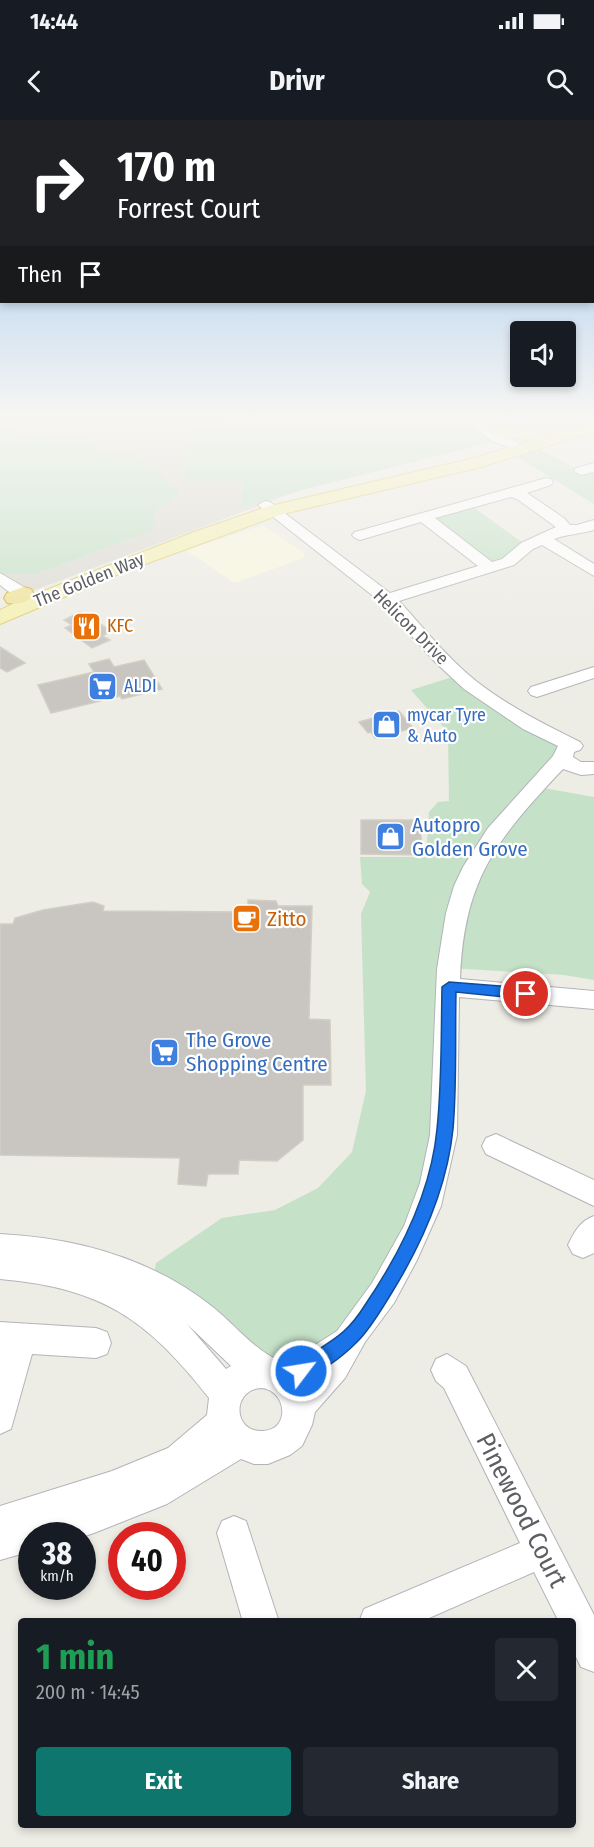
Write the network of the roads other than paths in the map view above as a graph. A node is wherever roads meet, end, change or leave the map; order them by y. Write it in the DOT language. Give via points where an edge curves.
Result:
graph roads {
  1 [pos="303,500"];
  2 [pos="488,500"];
  3 [pos="527,500"];
  4 [pos="269,508"];
  5 [pos="424,517"];
  6 [pos="594,525"];
  7 [pos="562,530"];
  8 [pos="360,535"];
  9 [pos="543,539"];
  10 [pos="490,568"];
  11 [pos="594,571"];
  12 [pos="0,578"];
  13 [pos="14,597"];
  14 [pos="388,599"];
  15 [pos="0,618"];
  16 [pos="594,672"];
  17 [pos="537,691"];
  18 [pos="581,754"];
  19 [pos="449,987"];
  20 [pos="594,1000"];
  21 [pos="496,1146"];
  22 [pos="594,1194"];
  23 [pos="0,1247"];
  24 [pos="0,1265"];
  25 [pos="10,1338"];
  26 [pos="96,1343"];
  27 [pos="447,1370"];
  28 [pos="281,1385"];
  29 [pos="0,1418"];
  30 [pos="230,1420"];
  31 [pos="0,1523"];
  32 [pos="234,1533"];
  33 [pos="0,1544"];
  34 [pos="542,1551"];
  35 [pos="260,1618"];
  36 [pos="386,1618"];
  37 [pos="576,1618"];
  38 [pos="576,1618"];
  39 [pos="594,1654"];
  1 -- 4 [label="main road, The Golden Way"];
  2 -- 5 [label="street"];
  3 -- 7 [label="street" via="559,521"];
  4 -- 13 [label="main road, The Golden Way" via="201,536"];
  4 -- 14 [label="street, Helicon Drive"];
  5 -- 8 [label="street"];
  5 -- 10 [label="street"];
  6 -- 7 [label="street"];
  7 -- 9 [label="street"];
  9 -- 10 [label="street" via="508,562"];
  9 -- 11 [label="street"];
  10 -- 14 [label="street"];
  12 -- 13 [label="street"];
  13 -- 15 [label="main road, The Golden Way"];
  14 -- 18 [label="street, Helicon Drive" via="459,675 539,735"];
  16 -- 17 [label="street"];
  18 -- 19 [label="street" via="538,787 501,824 471,872 454,925"];
  19 -- 20 [label="street"];
  19 -- 28 [label="street" via="443,1144 422,1218 384,1292 351,1336 338,1362 312,1393"];
  21 -- 22 [label="street"];
  23 -- 28 [label="street" via="78,1255 136,1277 170,1294"];
  24 -- 30 [label="street" via="75,1277 106,1289 159,1320 188,1347"];
  25 -- 26 [label="street"];
  25 -- 29 [label="street"];
  27 -- 34 [label="street, Pinewood Court" via="455,1377"];
  28 -- 30 [label="street" via="248,1375 235,1383"];
  28 -- 30 [label="street" via="297,1422 288,1437 260,1449"];
  30 -- 31 [label="street" via="180,1460 112,1488"];
  30 -- 33 [label="street" via="212,1460 152,1493"];
  32 -- 35 [label="street"];
  34 -- 36 [label="street"];
  34 -- 38 [label="street, Pinewood Court"];
  37 -- 39 [label="street, Pinewood Court"];
}
